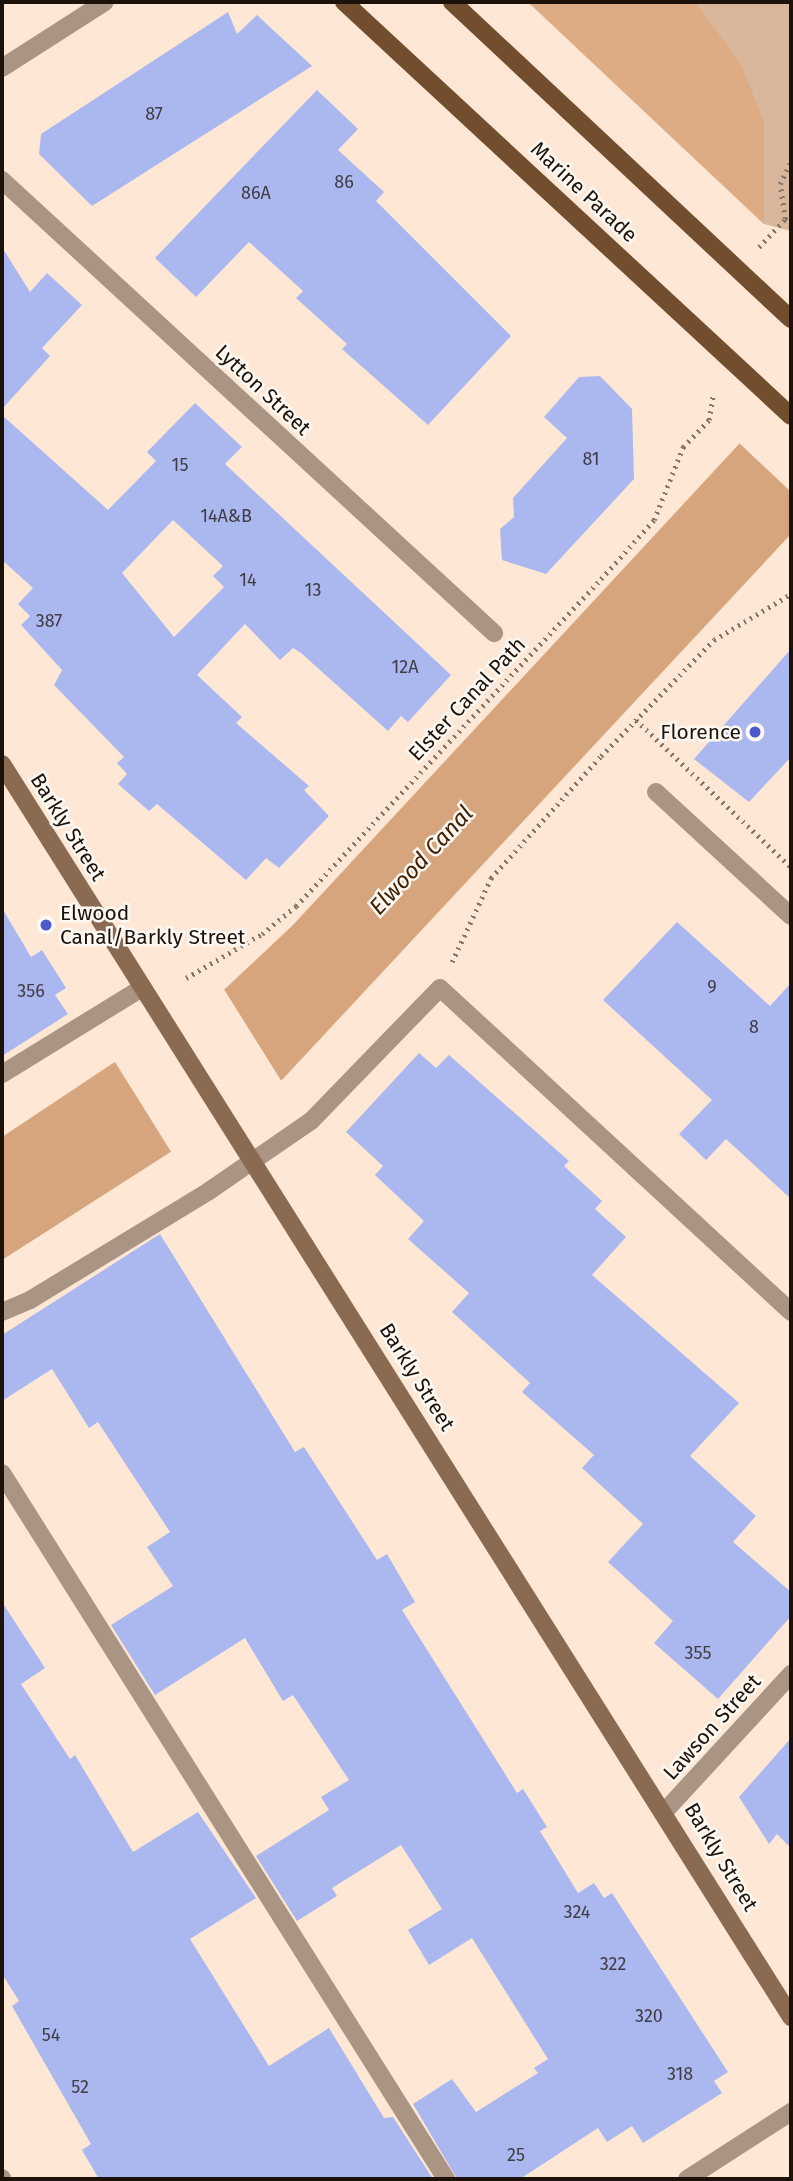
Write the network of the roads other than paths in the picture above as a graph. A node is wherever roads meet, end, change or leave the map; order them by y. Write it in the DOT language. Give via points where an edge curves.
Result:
graph roads {
  1 [pos="105,2"];
  2 [pos="344,2"];
  3 [pos="452,2"];
  4 [pos="2,68"];
  5 [pos="2,180"];
  6 [pos="791,319"];
  7 [pos="791,416"];
  8 [pos="494,633"];
  9 [pos="2,764"];
  10 [pos="656,792"];
  11 [pos="791,916"];
  12 [pos="142,988"];
  13 [pos="2,1074"];
  14 [pos="253,1161"];
  15 [pos="2,1311"];
  16 [pos="791,1312"];
  17 [pos="2,1473"];
  18 [pos="791,1674"];
  19 [pos="666,1811"];
  20 [pos="791,2017"];
  21 [pos="791,2112"];
  22 [pos="446,2179"];
  23 [pos="687,2179"];
  1 -- 4 [label="street"];
  2 -- 7 [label="main road, Marine Parade"];
  3 -- 6 [label="main road"];
  5 -- 8 [label="street, Lytton Street"];
  9 -- 12 [label="main road, Barkly Street"];
  10 -- 11 [label="street"];
  12 -- 13 [label="street"];
  12 -- 14 [label="main road, Barkly Street"];
  14 -- 15 [label="street" via="30,1300"];
  14 -- 16 [label="street" via="312,1121 439,988"];
  14 -- 19 [label="main road, Barkly Street"];
  17 -- 22 [label="street"];
  18 -- 19 [label="street, Lawson Street"];
  19 -- 20 [label="main road, Barkly Street"];
  21 -- 23 [label="street"];
}
